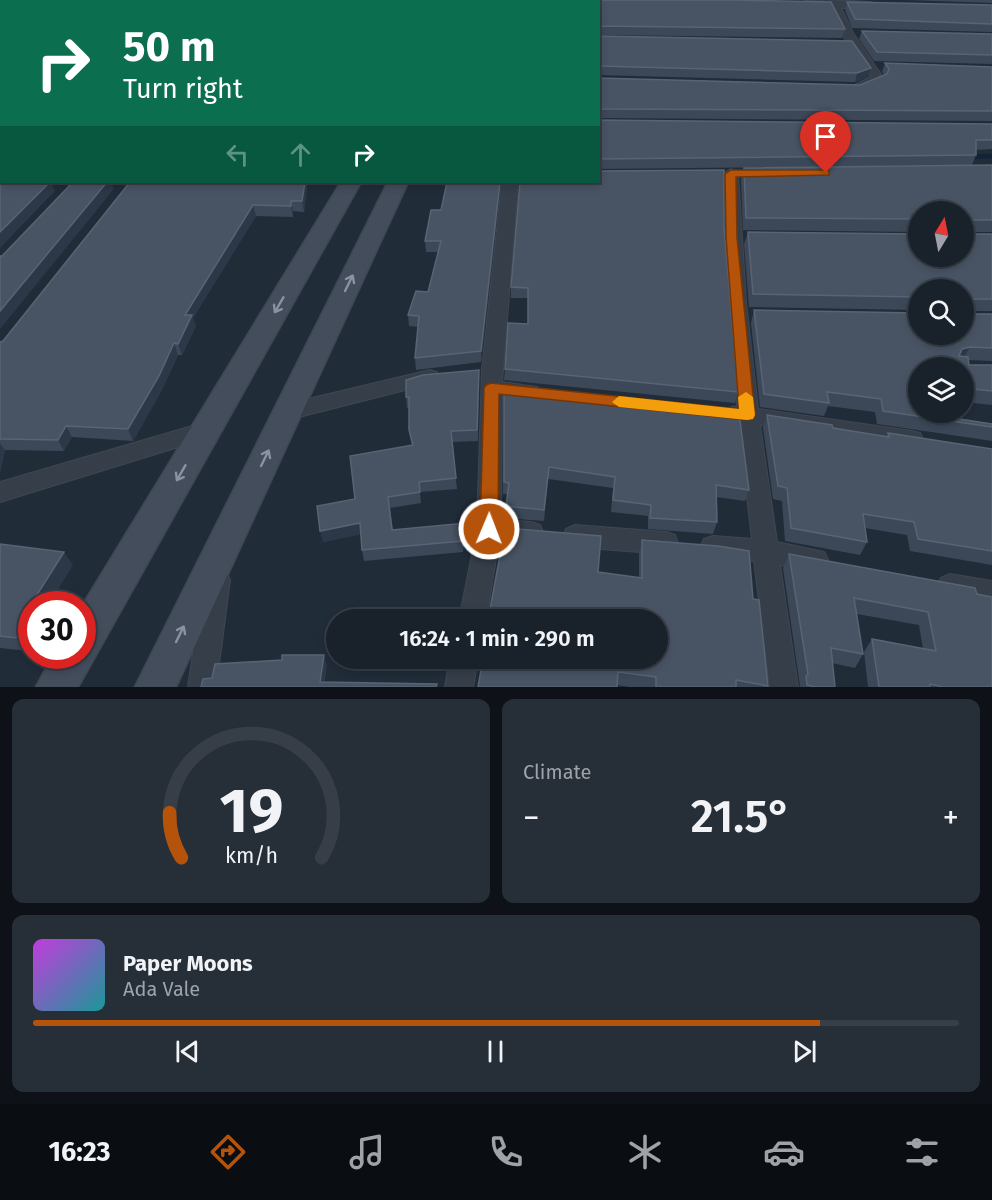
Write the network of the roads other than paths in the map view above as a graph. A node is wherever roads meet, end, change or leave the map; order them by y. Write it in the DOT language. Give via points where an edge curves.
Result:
graph roads {
  1 [pos="834,2"];
  2 [pos="789,4"];
  3 [pos="880,5"];
  4 [pos="845,87"];
  5 [pos="731,174"];
  6 [pos="510,183"];
  7 [pos="348,187"];
  8 [pos="394,189"];
  9 [pos="732,237"];
  10 [pos="755,237"];
  11 [pos="739,315"];
  12 [pos="762,315"];
  13 [pos="470,372"];
  14 [pos="447,375"];
  15 [pos="492,379"];
  16 [pos="549,394"];
  17 [pos="712,411"];
  18 [pos="287,412"];
  19 [pos="747,415"];
  20 [pos="206,430"];
  21 [pos="937,443"];
  22 [pos="0,492"];
  23 [pos="489,529"];
  24 [pos="222,548"];
  25 [pos="766,551"];
  26 [pos="834,564"];
  27 [pos="924,581"];
  28 [pos="992,593"];
  29 [pos="474,609"];
  30 [pos="96,618"];
  31 [pos="67,669"];
  32 [pos="462,669"];
  33 [pos="56,687"];
  34 [pos="155,687"];
  35 [pos="202,687"];
  36 [pos="459,687"];
  37 [pos="784,687"];
  1 -- 2 [label="street"];
  1 -- 3 [label="street"];
  1 -- 4 [label="street" via="850,38 875,66 878,79 857,88"];
  5 -- 9 [label="street"];
  6 -- 15 [label="street"];
  7 -- 8 [label="street"];
  7 -- 20 [label="street, one-way"];
  18 -- 8 [label="street, one-way"];
  9 -- 10 [label="street"];
  9 -- 11 [label="street"];
  11 -- 12 [label="street"];
  11 -- 19 [label="street"];
  13 -- 15 [label="street"];
  14 -- 18 [label="street" via="424,377"];
  15 -- 16 [label="street"];
  15 -- 23 [label="street"];
  17 -- 19 [label="street"];
  24 -- 18 [label="street, one-way"];
  19 -- 21 [label="street"];
  19 -- 25 [label="street"];
  20 -- 22 [label="street"];
  20 -- 30 [label="street, one-way"];
  23 -- 25 [label="street"];
  23 -- 29 [label="street"];
  34 -- 24 [label="street, one-way"];
  24 -- 35 [label="street"];
  25 -- 26 [label="street"];
  25 -- 37 [label="street"];
  27 -- 28 [label="street"];
  31 -- 33 [label="street"];
  32 -- 36 [label="street"];
}
